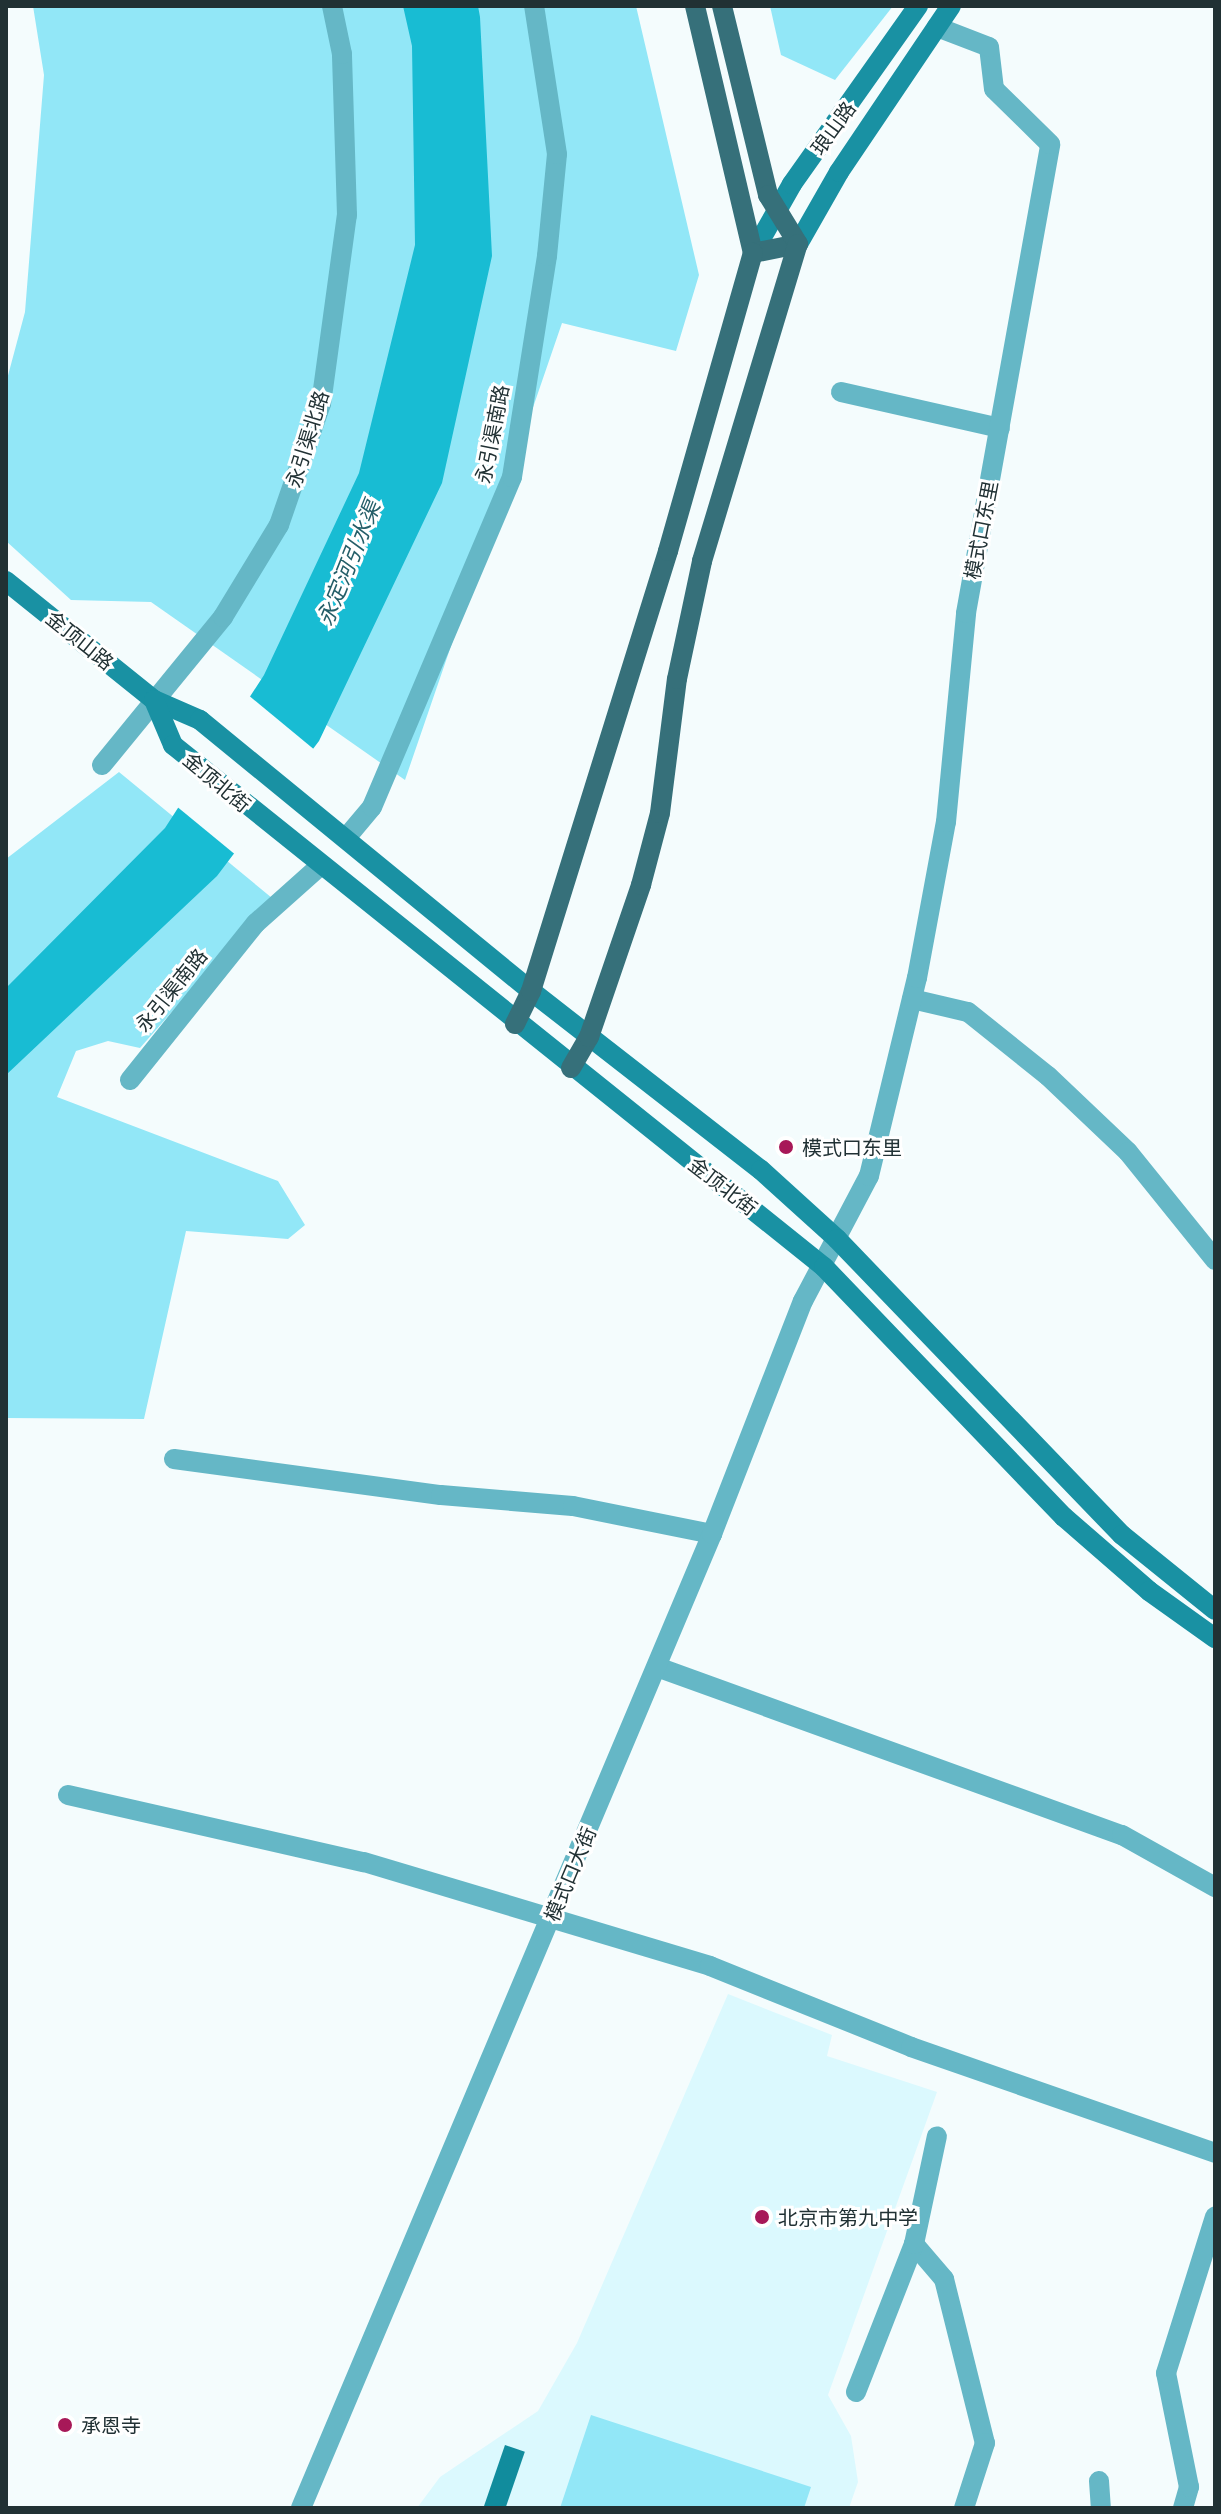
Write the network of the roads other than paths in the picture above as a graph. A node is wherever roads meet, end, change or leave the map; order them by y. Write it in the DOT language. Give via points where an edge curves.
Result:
graph roads {
  1 [pos="332,6"];
  2 [pos="534,6"];
  3 [pos="695,6"];
  4 [pos="722,6"];
  5 [pos="918,6"];
  6 [pos="951,6"];
  7 [pos="937,27"];
  8 [pos="775,213"];
  9 [pos="798,244"];
  10 [pos="753,253"];
  11 [pos="841,392"];
  12 [pos="1000,428"];
  13 [pos="6,581"];
  14 [pos="154,700"];
  15 [pos="102,765"];
  16 [pos="346,838"];
  17 [pos="320,866"];
  18 [pos="531,991"];
  19 [pos="912,999"];
  20 [pos="515,1024"];
  21 [pos="589,1037"];
  22 [pos="571,1068"];
  23 [pos="130,1080"];
  24 [pos="837,1239"];
  25 [pos="1215,1260"];
  26 [pos="824,1267"];
  27 [pos="174,1459"];
  28 [pos="712,1534"];
  29 [pos="1215,1610"];
  30 [pos="1215,1638"];
  31 [pos="657,1667"];
  32 [pos="68,1795"];
  33 [pos="1215,1887"];
  34 [pos="552,1918"];
  35 [pos="937,2136"];
  36 [pos="1215,2153"];
  37 [pos="1215,2217"];
  38 [pos="914,2244"];
  39 [pos="856,2392"];
  40 [pos="1099,2481"];
  41 [pos="1105,2507"];
  42 [pos="301,2508"];
  43 [pos="964,2508"];
  44 [pos="1183,2508"];
  1 -- 14 [label="street, 永引渠北路" via="342,54 347,215 321,404 279,525 223,617"];
  2 -- 16 [label="street, 永引渠南路" via="557,154 547,256 512,477 372,807"];
  3 -- 10 [label="main road"];
  4 -- 8 [label="main road"];
  5 -- 8 [label="main road, 琅山路"];
  6 -- 7 [label="main road, 琅山路"];
  7 -- 9 [label="main road, 琅山路" via="839,172"];
  7 -- 12 [label="street, 模式口东里" via="989,47 994,89 1050,144"];
  8 -- 9 [label="main road"];
  8 -- 10 [label="main road, 琅山路"];
  9 -- 10 [label="main road"];
  9 -- 21 [label="main road" via="702,561 677,679 660,813"];
  10 -- 18 [label="main road" via="668,551"];
  11 -- 12 [label="street"];
  12 -- 19 [label="street, 模式口东里" via="966,613 946,822"];
  13 -- 14 [label="main road, 金顶山路"];
  14 -- 15 [label="street, 永引渠北路"];
  14 -- 16 [label="main road, 金顶北街" via="209,727"];
  14 -- 17 [label="main road, 金顶北街" via="173,745"];
  16 -- 18 [label="main road, 金顶北街"];
  17 -- 20 [label="main road, 金顶北街"];
  17 -- 23 [label="street, 永引渠南路" via="256,923"];
  18 -- 20 [label="main road"];
  18 -- 21 [label="main road, 金顶北街"];
  19 -- 24 [label="street, 模式口东里" via="869,1176"];
  19 -- 25 [label="street" via="968,1012 1048,1076 1128,1152"];
  20 -- 22 [label="main road, 金顶北街"];
  21 -- 22 [label="main road"];
  21 -- 24 [label="main road, 金顶北街" via="761,1170"];
  22 -- 26 [label="main road, 金顶北街"];
  24 -- 26 [label="street, 模式口大街"];
  24 -- 29 [label="main road, 金顶北街" via="1122,1535"];
  26 -- 28 [label="street, 模式口大街" via="803,1301"];
  26 -- 30 [label="main road, 金顶北街" via="1064,1517 1149,1591"];
  27 -- 28 [label="street" via="441,1495 573,1506"];
  28 -- 31 [label="street, 模式口大街"];
  31 -- 33 [label="street" via="1122,1835"];
  31 -- 34 [label="street, 模式口大街"];
  32 -- 34 [label="street" via="364,1862"];
  34 -- 36 [label="street" via="710,1966 911,2047"];
  34 -- 42 [label="street, 模式口大街"];
  35 -- 38 [label="street"];
  37 -- 44 [label="street" via="1166,2373 1189,2487"];
  38 -- 39 [label="street"];
  38 -- 43 [label="street" via="944,2279 985,2443"];
  40 -- 41 [label="street"];
}
